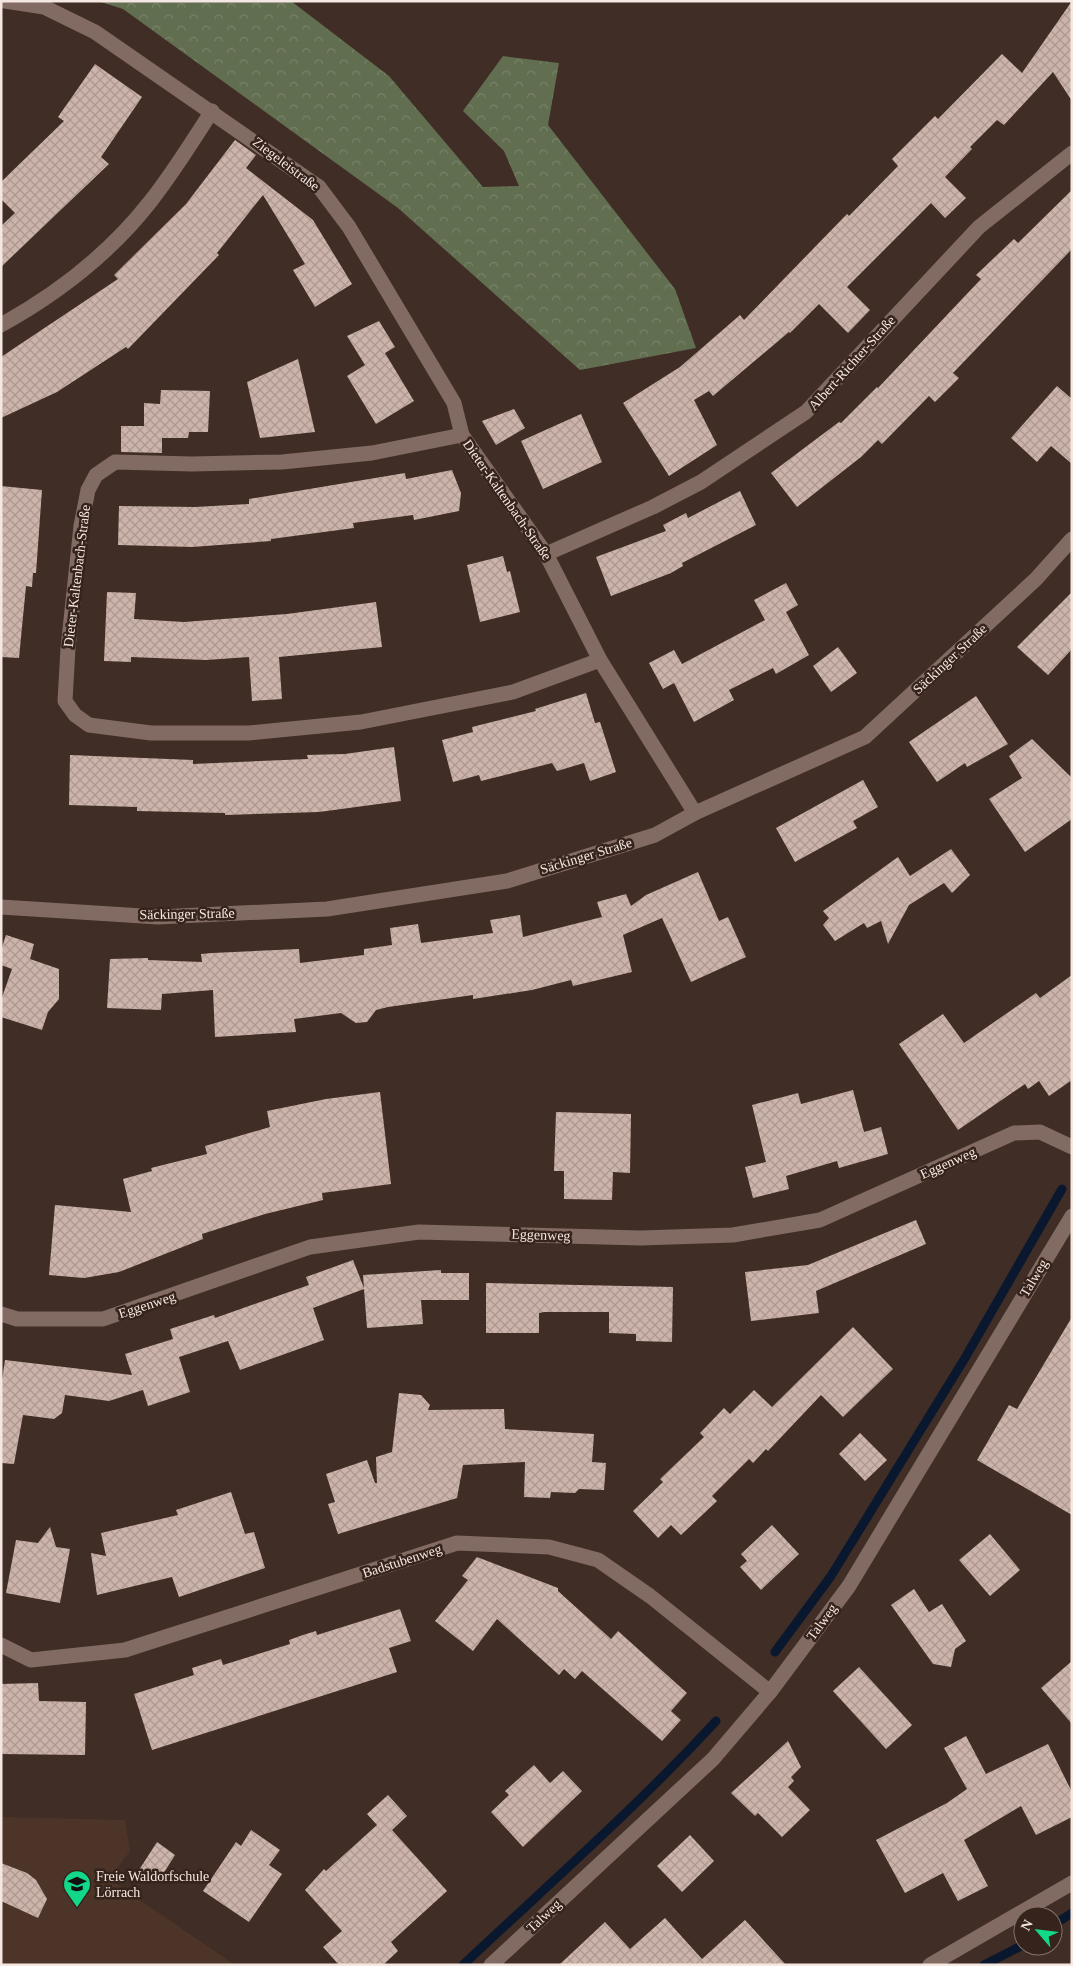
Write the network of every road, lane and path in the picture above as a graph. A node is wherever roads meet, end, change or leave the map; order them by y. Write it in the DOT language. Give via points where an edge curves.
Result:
graph roads {
  1 [pos="5,1"];
  2 [pos="212,111"];
  3 [pos="1072,153"];
  4 [pos="1,325"];
  5 [pos="462,436"];
  6 [pos="1072,539"];
  7 [pos="546,554"];
  8 [pos="600,660"];
  9 [pos="694,813"];
  10 [pos="1,907"];
  11 [pos="1072,1147"];
  12 [pos="1072,1216"];
  13 [pos="1,1314"];
  14 [pos="1,1645"];
  15 [pos="770,1692"];
  16 [pos="1072,1883"];
  17 [pos="491,1965"];
  18 [pos="930,1965"];
  1 -- 2 [label="street, Ziegeleistraße" via="44,7 95,32"];
  2 -- 4 [label="street" via="149,204 108,247 68,283"];
  2 -- 5 [label="street, Ziegeleistraße" via="320,187 349,227 454,403"];
  3 -- 7 [label="street, Albert-Richter-Straße" via="979,227 806,412 701,482 654,507"];
  5 -- 7 [label="street, Dieter-Kaltenbach-Straße"];
  5 -- 8 [label="street, Dieter-Kaltenbach-Straße" via="372,453 282,462 115,462 108,466 96,475 88,490 81,526 65,701 89,726 151,733 249,733 361,722 504,694"];
  6 -- 9 [label="street, Säckinger Straße" via="1036,579 865,737"];
  7 -- 8 [label="street, Dieter-Kaltenbach-Straße"];
  8 -- 9 [label="street, Dieter-Kaltenbach-Straße"];
  9 -- 10 [label="street, Säckinger Straße" via="655,835 507,881 327,909 158,917"];
  11 -- 13 [label="street, Eggenweg" via="1040,1132 1014,1133 820,1220 733,1235 641,1238 419,1232 310,1248 103,1319 17,1319"];
  12 -- 15 [label="street, Talweg" via="849,1586"];
  14 -- 15 [label="street, Badstubenweg" via="31,1660 126,1650 457,1543 549,1547 598,1560 650,1596"];
  15 -- 17 [label="street, Talweg" via="713,1759"];
  16 -- 18 [label="street"];
}
